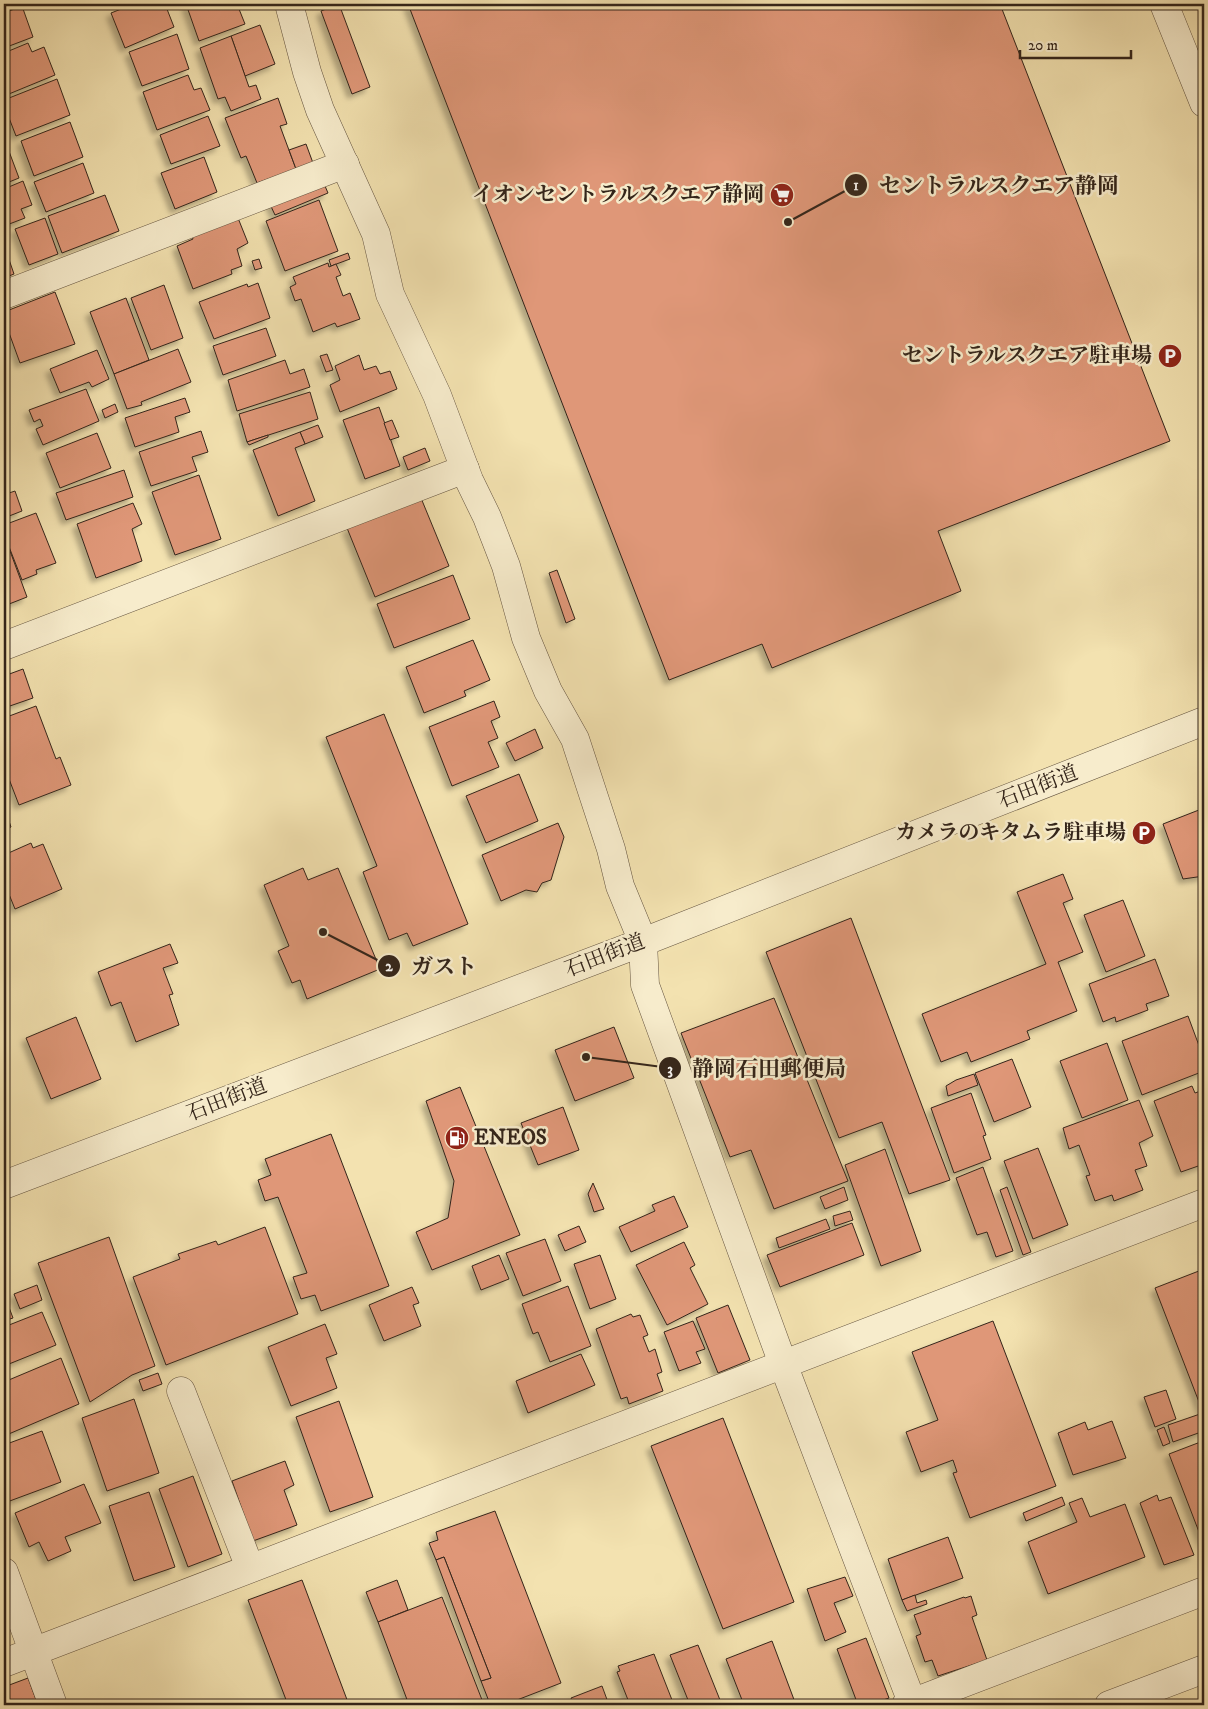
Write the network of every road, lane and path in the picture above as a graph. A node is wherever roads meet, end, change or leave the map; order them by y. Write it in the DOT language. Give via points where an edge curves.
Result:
graph roads {
  1 [pos="289,4"];
  2 [pos="1164,4"];
  3 [pos="1204,103"];
  4 [pos="345,164"];
  5 [pos="4,295"];
  6 [pos="465,469"];
  7 [pos="4,646"];
  8 [pos="1204,721"];
  9 [pos="643,942"];
  10 [pos="4,1185"];
  11 [pos="1204,1203"];
  12 [pos="783,1364"];
  13 [pos="181,1391"];
  14 [pos="250,1568"];
  15 [pos="4,1572"];
  16 [pos="1204,1591"];
  17 [pos="32,1652"];
  18 [pos="4,1663"];
  19 [pos="1204,1669"];
  20 [pos="910,1704"];
  21 [pos="53,1705"];
  22 [pos="1109,1705"];
  1 -- 4 [label="street" via="320,110"];
  2 -- 3 [label="street"];
  4 -- 5 [label="street"];
  4 -- 6 [label="street" via="376,234 390,294"];
  6 -- 7 [label="street"];
  6 -- 9 [label="street" via="506,566 526,638 548,691 574,739 620,886"];
  8 -- 9 [label="street, 石田街道"];
  9 -- 10 [label="street, 石田街道"];
  9 -- 12 [label="street" via="645,985"];
  11 -- 12 [label="street"];
  12 -- 14 [label="street"];
  12 -- 20 [label="street"];
  13 -- 14 [label="street"];
  14 -- 17 [label="street"];
  15 -- 17 [label="street"];
  16 -- 20 [label="street"];
  17 -- 18 [label="street"];
  17 -- 21 [label="street"];
  19 -- 22 [label="street"];
}
